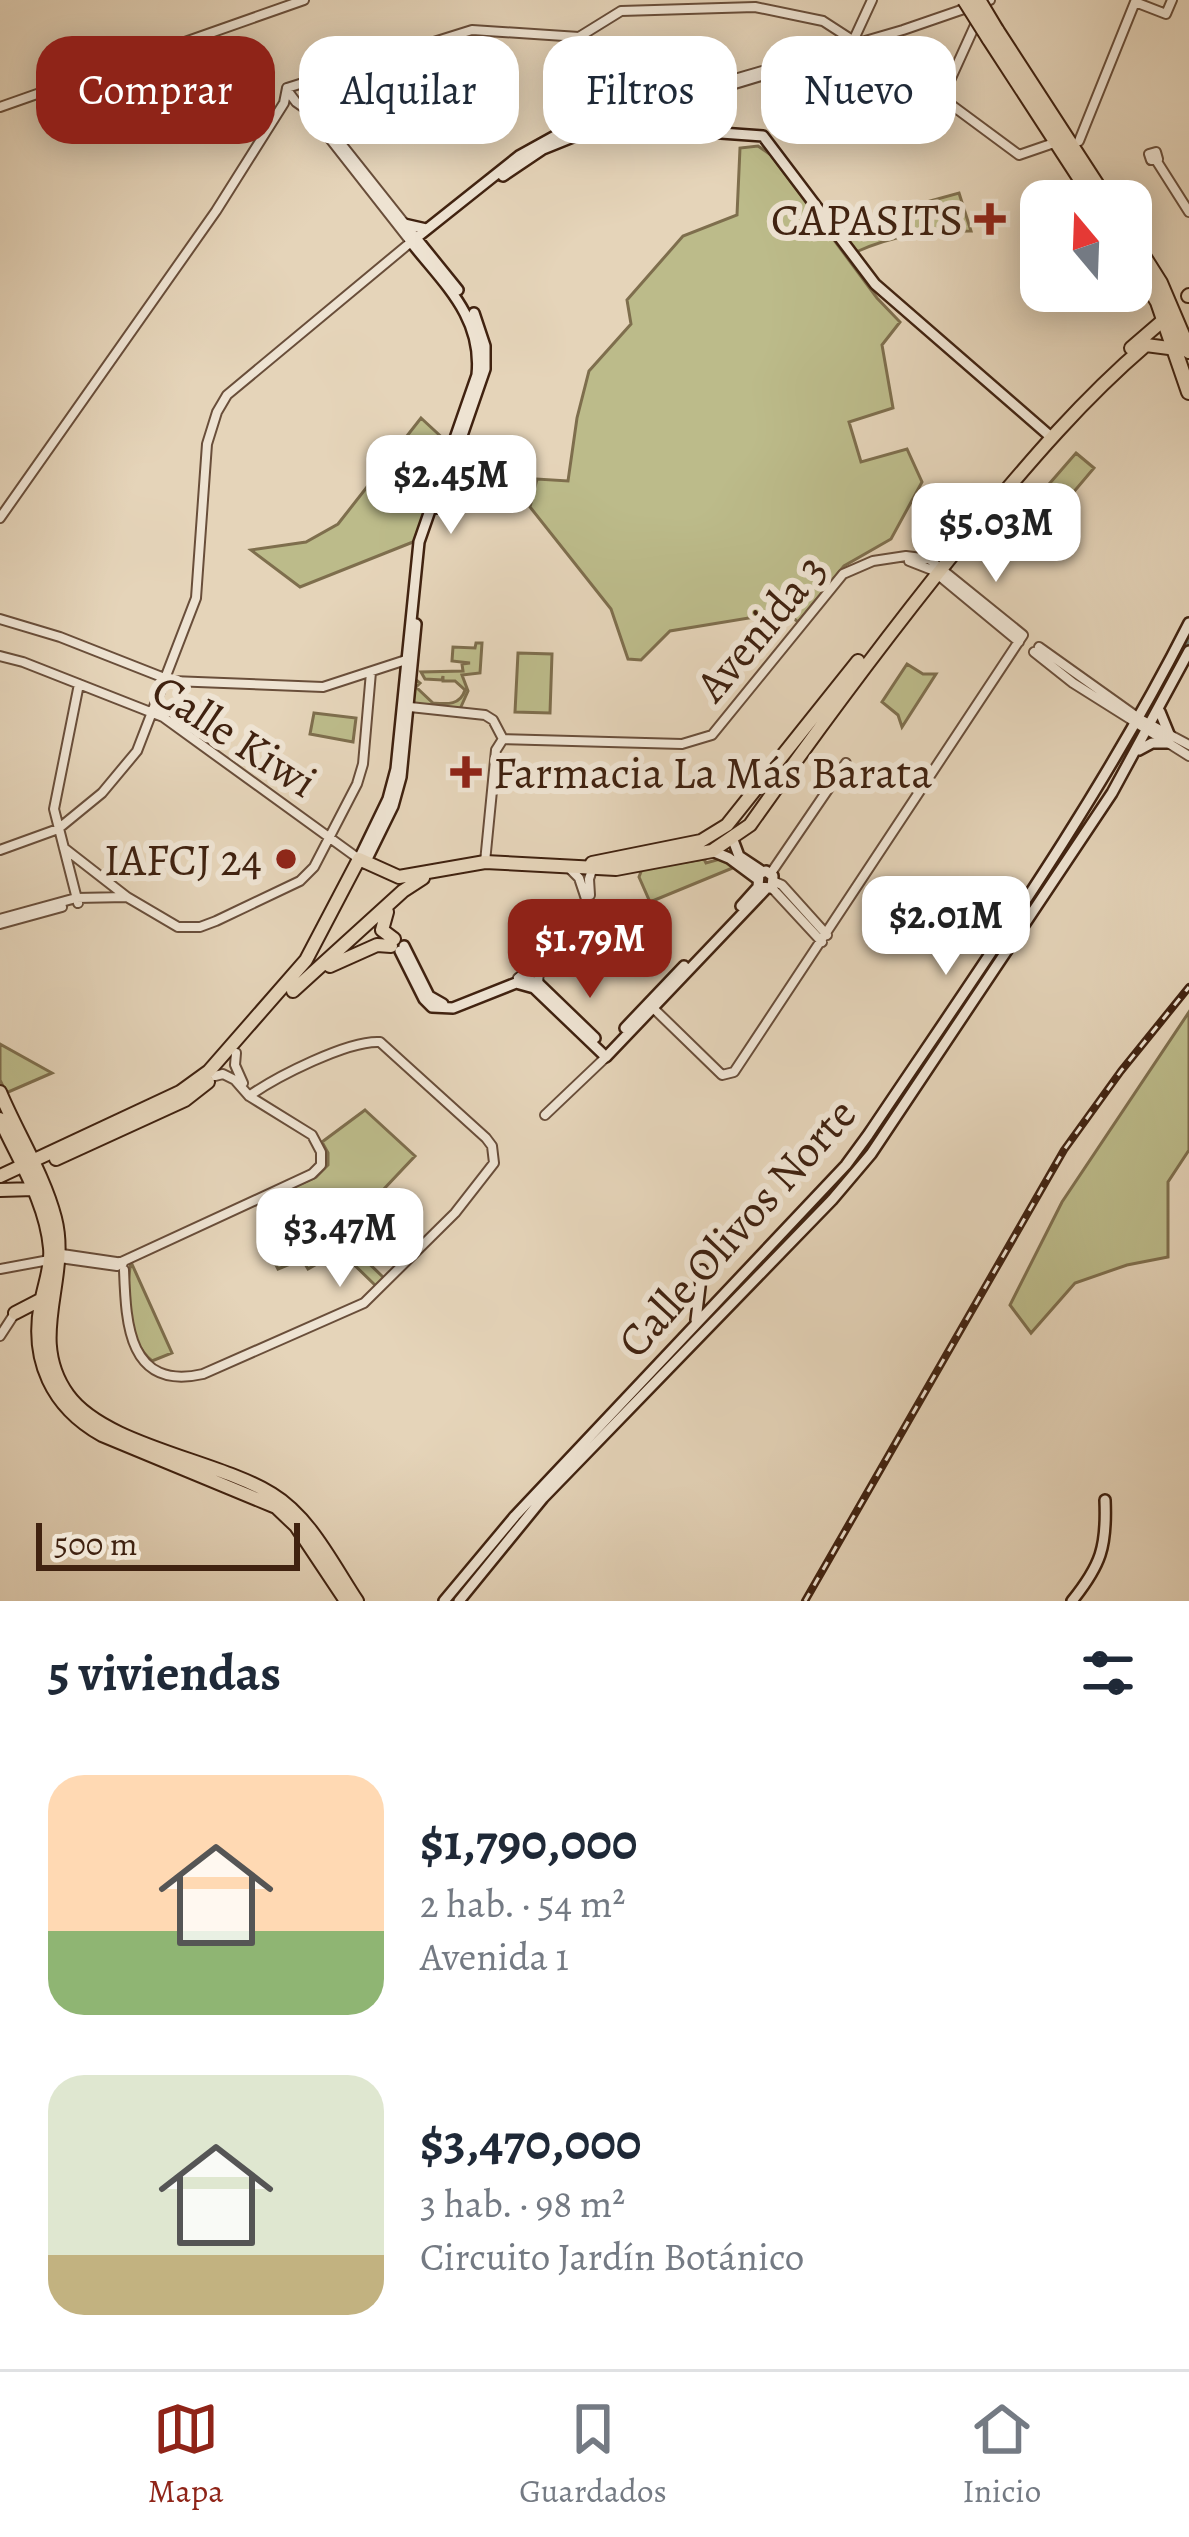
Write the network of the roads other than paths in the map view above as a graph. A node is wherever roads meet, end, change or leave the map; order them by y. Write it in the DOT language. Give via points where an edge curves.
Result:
graph roads {
  1 [pos="304,0"];
  2 [pos="872,0"];
  3 [pos="965,0"];
  4 [pos="1172,0"];
  5 [pos="984,1"];
  6 [pos="1136,2"];
  7 [pos="993,34"];
  8 [pos="844,36"];
  9 [pos="857,36"];
  10 [pos="876,36"];
  11 [pos="956,66"];
  12 [pos="1024,94"];
  13 [pos="289,101"];
  14 [pos="0,107"];
  15 [pos="956,108"];
  16 [pos="737,133"];
  17 [pos="543,141"];
  18 [pos="1079,141"];
  19 [pos="1051,144"];
  20 [pos="1081,160"];
  21 [pos="1156,160"];
  22 [pos="1076,180"];
  23 [pos="1077,180"];
  24 [pos="1094,180"];
  25 [pos="1189,212"];
  26 [pos="402,226"];
  27 [pos="420,238"];
  28 [pos="401,253"];
  29 [pos="428,257"];
  30 [pos="1152,273"];
  31 [pos="1152,279"];
  32 [pos="1152,291"];
  33 [pos="1188,305"];
  34 [pos="1152,308"];
  35 [pos="1160,323"];
  36 [pos="1169,348"];
  37 [pos="1189,349"];
  38 [pos="1189,393"];
  39 [pos="1048,434"];
  40 [pos="0,518"];
  41 [pos="937,569"];
  42 [pos="0,619"];
  43 [pos="1189,623"];
  44 [pos="1036,650"];
  45 [pos="1189,651"];
  46 [pos="0,656"];
  47 [pos="410,658"];
  48 [pos="371,672"];
  49 [pos="167,679"];
  50 [pos="79,684"];
  51 [pos="410,707"];
  52 [pos="1160,709"];
  53 [pos="152,713"];
  54 [pos="1138,722"];
  55 [pos="1149,729"];
  56 [pos="400,737"];
  57 [pos="503,739"];
  58 [pos="1169,739"];
  59 [pos="1189,746"];
  60 [pos="1135,753"];
  61 [pos="1189,756"];
  62 [pos="846,763"];
  63 [pos="403,767"];
  64 [pos="58,830"];
  65 [pos="330,838"];
  66 [pos="734,840"];
  67 [pos="64,848"];
  68 [pos="0,850"];
  69 [pos="712,851"];
  70 [pos="362,861"];
  71 [pos="485,862"];
  72 [pos="565,865"];
  73 [pos="591,866"];
  74 [pos="430,874"];
  75 [pos="766,881"];
  76 [pos="403,891"];
  77 [pos="127,897"];
  78 [pos="80,900"];
  79 [pos="335,905"];
  80 [pos="0,922"];
  81 [pos="330,929"];
  82 [pos="825,938"];
  83 [pos="397,946"];
  84 [pos="317,971"];
  85 [pos="518,981"];
  86 [pos="536,986"];
  87 [pos="293,991"];
  88 [pos="650,1006"];
  89 [pos="953,1020"];
  90 [pos="938,1043"];
  91 [pos="236,1053"];
  92 [pos="604,1055"];
  93 [pos="214,1076"];
  94 [pos="237,1078"];
  95 [pos="0,1092"];
  96 [pos="252,1095"];
  97 [pos="545,1115"];
  98 [pos="0,1119"];
  99 [pos="95,1142"];
  100 [pos="29,1166"];
  101 [pos="0,1183"];
  102 [pos="38,1188"];
  103 [pos="56,1256"];
  104 [pos="120,1265"];
  105 [pos="0,1269"];
  106 [pos="726,1292"];
  107 [pos="42,1299"];
  108 [pos="14,1317"];
  109 [pos="38,1324"];
  110 [pos="695,1326"];
  111 [pos="0,1336"];
  112 [pos="268,1491"];
  113 [pos="247,1492"];
  114 [pos="1105,1500"];
  115 [pos="346,1601"];
  116 [pos="357,1601"];
  117 [pos="444,1601"];
  118 [pos="459,1601"];
  119 [pos="1072,1601"];
  1 -- 14 [label="street"];
  2 -- 9 [label="street"];
  3 -- 7 [label="highway, bridge"];
  4 -- 6 [label="street" via="1166,14"];
  5 -- 7 [label="highway, bridge"];
  5 -- 10 [label="street"];
  5 -- 11 [label="street"];
  6 -- 18 [label="street"];
  7 -- 12 [label="highway"];
  7 -- 20 [label="highway"];
  8 -- 13 [label="street" via="823,21 755,7 622,11 579,37 472,30 287,88"];
  12 -- 19 [label="highway"];
  12 -- 23 [label="highway"];
  13 -- 26 [label="street" via="323,121"];
  13 -- 40 [label="street"];
  15 -- 19 [label="street" via="1018,155"];
  16 -- 39 [label="main road" via="763,136 875,284"];
  17 -- 27 [label="main road"];
  18 -- 20 [label="highway"];
  19 -- 22 [label="highway"];
  20 -- 24 [label="highway"];
  21 -- 25 [label="street"];
  26 -- 27 [label="main road"];
  26 -- 27 [label="street"];
  26 -- 28 [label="street"];
  27 -- 28 [label="street"];
  27 -- 29 [label="main road"];
  27 -- 29 [label="main road"];
  28 -- 29 [label="main road"];
  28 -- 49 [label="street" via="250,372 217,412 207,444 196,598"];
  29 -- 47 [label="main road" via="473,311 486,363 425,542"];
  30 -- 33 [label="highway"];
  31 -- 37 [label="highway"];
  32 -- 38 [label="highway"];
  33 -- 37 [label="highway"];
  34 -- 35 [label="highway"];
  35 -- 36 [label="highway"];
  35 -- 39 [label="main road"];
  36 -- 38 [label="highway"];
  36 -- 39 [label="main road" via="1146,345"];
  39 -- 41 [label="main road"];
  41 -- 57 [label="street, Avenida 3" via="890,559 843,574 702,741"];
  41 -- 66 [label="main road"];
  41 -- 73 [label="main road" via="727,825 701,841"];
  41 -- 82 [label="street" via="1021,639"];
  42 -- 49 [label="street"];
  43 -- 54 [label="main road, Calle Olivos Norte"];
  44 -- 54 [label="street"];
  45 -- 52 [label="main road, Calle Olivos Norte"];
  46 -- 50 [label="street, Calle Kiwi"];
  47 -- 48 [label="street"];
  47 -- 51 [label="main road"];
  47 -- 56 [label="main road"];
  48 -- 49 [label="street" via="305,688"];
  48 -- 65 [label="street" via="363,764"];
  49 -- 53 [label="street"];
  50 -- 53 [label="street, Calle Kiwi"];
  50 -- 64 [label="street" via="56,790"];
  51 -- 57 [label="street, Avenida 3" via="485,715"];
  51 -- 63 [label="main road"];
  52 -- 55 [label="main road, Calle Olivos Norte"];
  52 -- 58 [label="main road"];
  53 -- 64 [label="street" via="129,764"];
  53 -- 65 [label="street, Calle Kiwi"];
  54 -- 55 [label="street"];
  54 -- 89 [label="main road, Calle Olivos Norte"];
  55 -- 58 [label="street"];
  55 -- 60 [label="main road, Calle Olivos Norte"];
  56 -- 63 [label="street"];
  56 -- 70 [label="main road" via="388,799"];
  57 -- 71 [label="street"];
  58 -- 59 [label="street"];
  58 -- 60 [label="main road"];
  58 -- 61 [label="street"];
  60 -- 89 [label="main road, Calle Olivos Norte"];
  62 -- 75 [label="street"];
  63 -- 70 [label="main road" via="393,806"];
  64 -- 67 [label="street"];
  64 -- 68 [label="street"];
  65 -- 70 [label="street, Calle Kiwi"];
  65 -- 77 [label="street" via="300,881 200,927 173,926"];
  66 -- 69 [label="main road"];
  66 -- 75 [label="main road"];
  67 -- 77 [label="street"];
  67 -- 78 [label="street"];
  69 -- 73 [label="main road"];
  69 -- 75 [label="main road"];
  70 -- 74 [label="main road" via="399,877"];
  70 -- 79 [label="main road"];
  70 -- 81 [label="main road"];
  71 -- 72 [label="main road"];
  71 -- 74 [label="main road"];
  72 -- 73 [label="main road"];
  72 -- 85 [label="street" via="580,878 593,920"];
  73 -- 86 [label="street" via="598,927 540,966"];
  74 -- 76 [label="main road"];
  75 -- 82 [label="street"];
  75 -- 88 [label="main road"];
  76 -- 83 [label="main road" via="382,923"];
  76 -- 84 [label="main road"];
  77 -- 78 [label="street"];
  78 -- 80 [label="street"];
  79 -- 81 [label="main road"];
  79 -- 100 [label="main road" via="287,986 209,1071"];
  81 -- 87 [label="main road"];
  82 -- 88 [label="street" via="728,1077"];
  83 -- 84 [label="main road" via="376,945"];
  83 -- 85 [label="main road" via="432,1007 447,1010"];
  84 -- 87 [label="main road"];
  85 -- 86 [label="main road"];
  86 -- 92 [label="main road"];
  87 -- 91 [label="main road"];
  88 -- 92 [label="main road"];
  89 -- 90 [label="main road, Calle Olivos Norte"];
  90 -- 106 [label="main road, Calle Olivos Norte" via="846,1165"];
  90 -- 118 [label="main road, Calle Olivos Norte" via="871,1154 832,1201 543,1498"];
  91 -- 93 [label="main road"];
  91 -- 94 [label="street"];
  92 -- 97 [label="street"];
  93 -- 94 [label="street"];
  93 -- 99 [label="main road" via="185,1100"];
  94 -- 96 [label="street"];
  95 -- 100 [label="main road"];
  96 -- 104 [label="street" via="312,1135 318,1170"];
  96 -- 104 [label="street" via="342,1051 380,1042 486,1138 494,1163 364,1303 212,1372 172,1375 138,1354 126,1325"];
  98 -- 100 [label="main road"];
  99 -- 100 [label="main road"];
  99 -- 102 [label="main road"];
  100 -- 101 [label="main road"];
  100 -- 102 [label="main road"];
  101 -- 102 [label="main road"];
  102 -- 103 [label="main road" via="55,1216"];
  103 -- 104 [label="street"];
  103 -- 105 [label="street"];
  103 -- 107 [label="main road"];
  103 -- 112 [label="main road" via="48,1343 75,1404 106,1426"];
  106 -- 110 [label="main road, Calle Olivos Norte"];
  106 -- 110 [label="main road" via="702,1270"];
  107 -- 108 [label="main road"];
  107 -- 109 [label="main road"];
  108 -- 109 [label="main road"];
  108 -- 111 [label="street"];
  109 -- 113 [label="main road" via="49,1384 81,1422"];
  110 -- 117 [label="main road, Calle Olivos Norte"];
  112 -- 113 [label="main road"];
  112 -- 116 [label="main road" via="304,1523"];
  113 -- 115 [label="main road" via="296,1526"];
  114 -- 119 [label="main road" via="1100,1564"];
}
